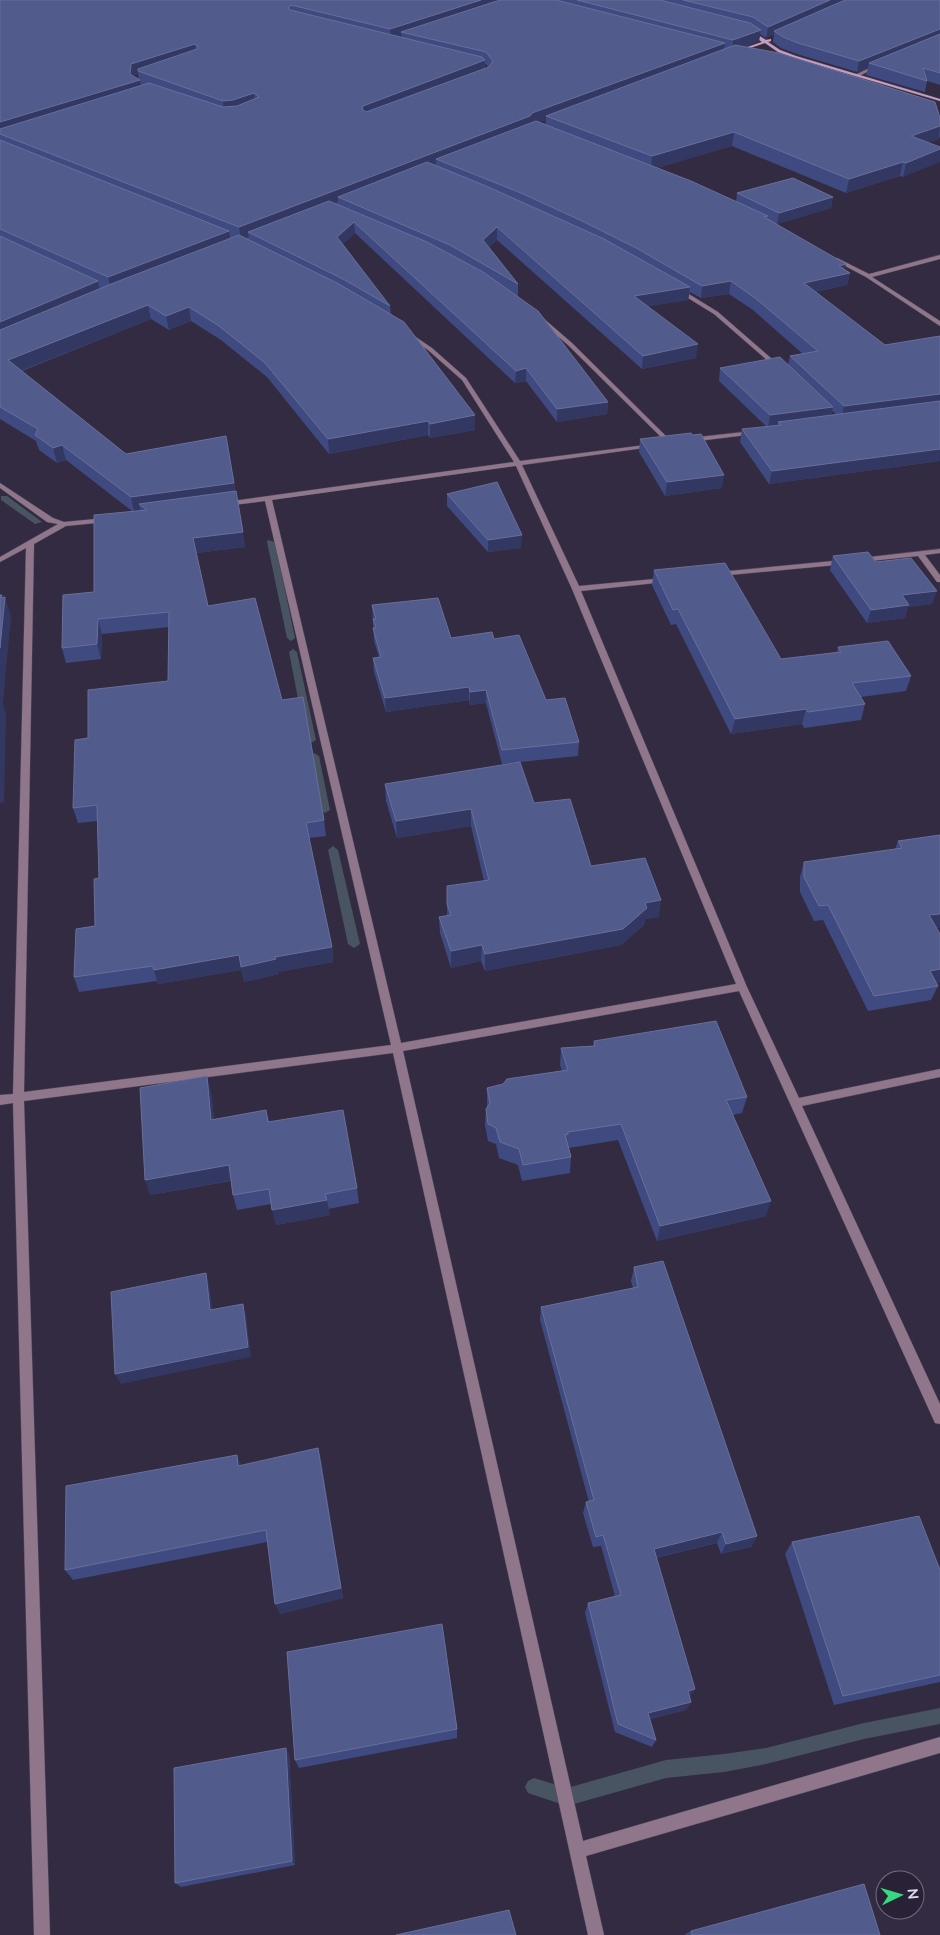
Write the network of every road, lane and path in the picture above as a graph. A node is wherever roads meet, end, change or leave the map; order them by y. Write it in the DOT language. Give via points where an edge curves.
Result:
graph roads {
  1 [pos="742,29"];
  2 [pos="775,38"];
  3 [pos="766,42"];
  4 [pos="742,55"];
  5 [pos="884,63"];
  6 [pos="857,74"];
  7 [pos="940,100"];
  8 [pos="940,257"];
  9 [pos="833,258"];
  10 [pos="868,276"];
  11 [pos="667,283"];
  12 [pos="537,316"];
  13 [pos="940,324"];
  14 [pos="402,330"];
  15 [pos="783,372"];
  16 [pos="759,432"];
  17 [pos="670,443"];
  18 [pos="518,463"];
  19 [pos="0,485"];
  20 [pos="268,498"];
  21 [pos="220,504"];
  22 [pos="113,519"];
  23 [pos="64,524"];
  24 [pos="30,542"];
  25 [pos="940,551"];
  26 [pos="920,554"];
  27 [pos="0,560"];
  28 [pos="714,575"];
  29 [pos="674,579"];
  30 [pos="940,580"];
  31 [pos="576,589"];
  32 [pos="742,987"];
  33 [pos="397,1048"];
  34 [pos="940,1073"];
  35 [pos="18,1098"];
  36 [pos="0,1100"];
  37 [pos="797,1103"];
  38 [pos="940,1418"];
  39 [pos="940,1745"];
  40 [pos="578,1850"];
  41 [pos="42,1935"];
  42 [pos="596,1935"];
  1 -- 3 [label="main road"];
  2 -- 3 [label="main road"];
  3 -- 4 [label="main road" via="733,54"];
  3 -- 6 [label="main road" via="787,54"];
  5 -- 6 [label="street"];
  6 -- 7 [label="main road"];
  8 -- 10 [label="street"];
  9 -- 10 [label="street"];
  10 -- 13 [label="street"];
  11 -- 15 [label="street" via="716,313"];
  12 -- 17 [label="street" via="570,344"];
  14 -- 18 [label="street" via="464,379"];
  16 -- 17 [label="street"];
  17 -- 18 [label="street"];
  18 -- 20 [label="street"];
  18 -- 31 [label="street"];
  19 -- 23 [label="street" via="50,520"];
  20 -- 21 [label="street"];
  20 -- 33 [label="street"];
  22 -- 23 [label="street"];
  23 -- 24 [label="street"];
  24 -- 27 [label="street"];
  24 -- 35 [label="street"];
  25 -- 26 [label="street"];
  26 -- 28 [label="street"];
  26 -- 30 [label="street"];
  29 -- 31 [label="street"];
  31 -- 32 [label="street"];
  32 -- 33 [label="street"];
  32 -- 37 [label="street"];
  33 -- 35 [label="street"];
  33 -- 40 [label="street"];
  34 -- 37 [label="street"];
  35 -- 36 [label="street"];
  35 -- 41 [label="street"];
  37 -- 38 [label="street"];
  39 -- 40 [label="street"];
  40 -- 42 [label="street"];
}
